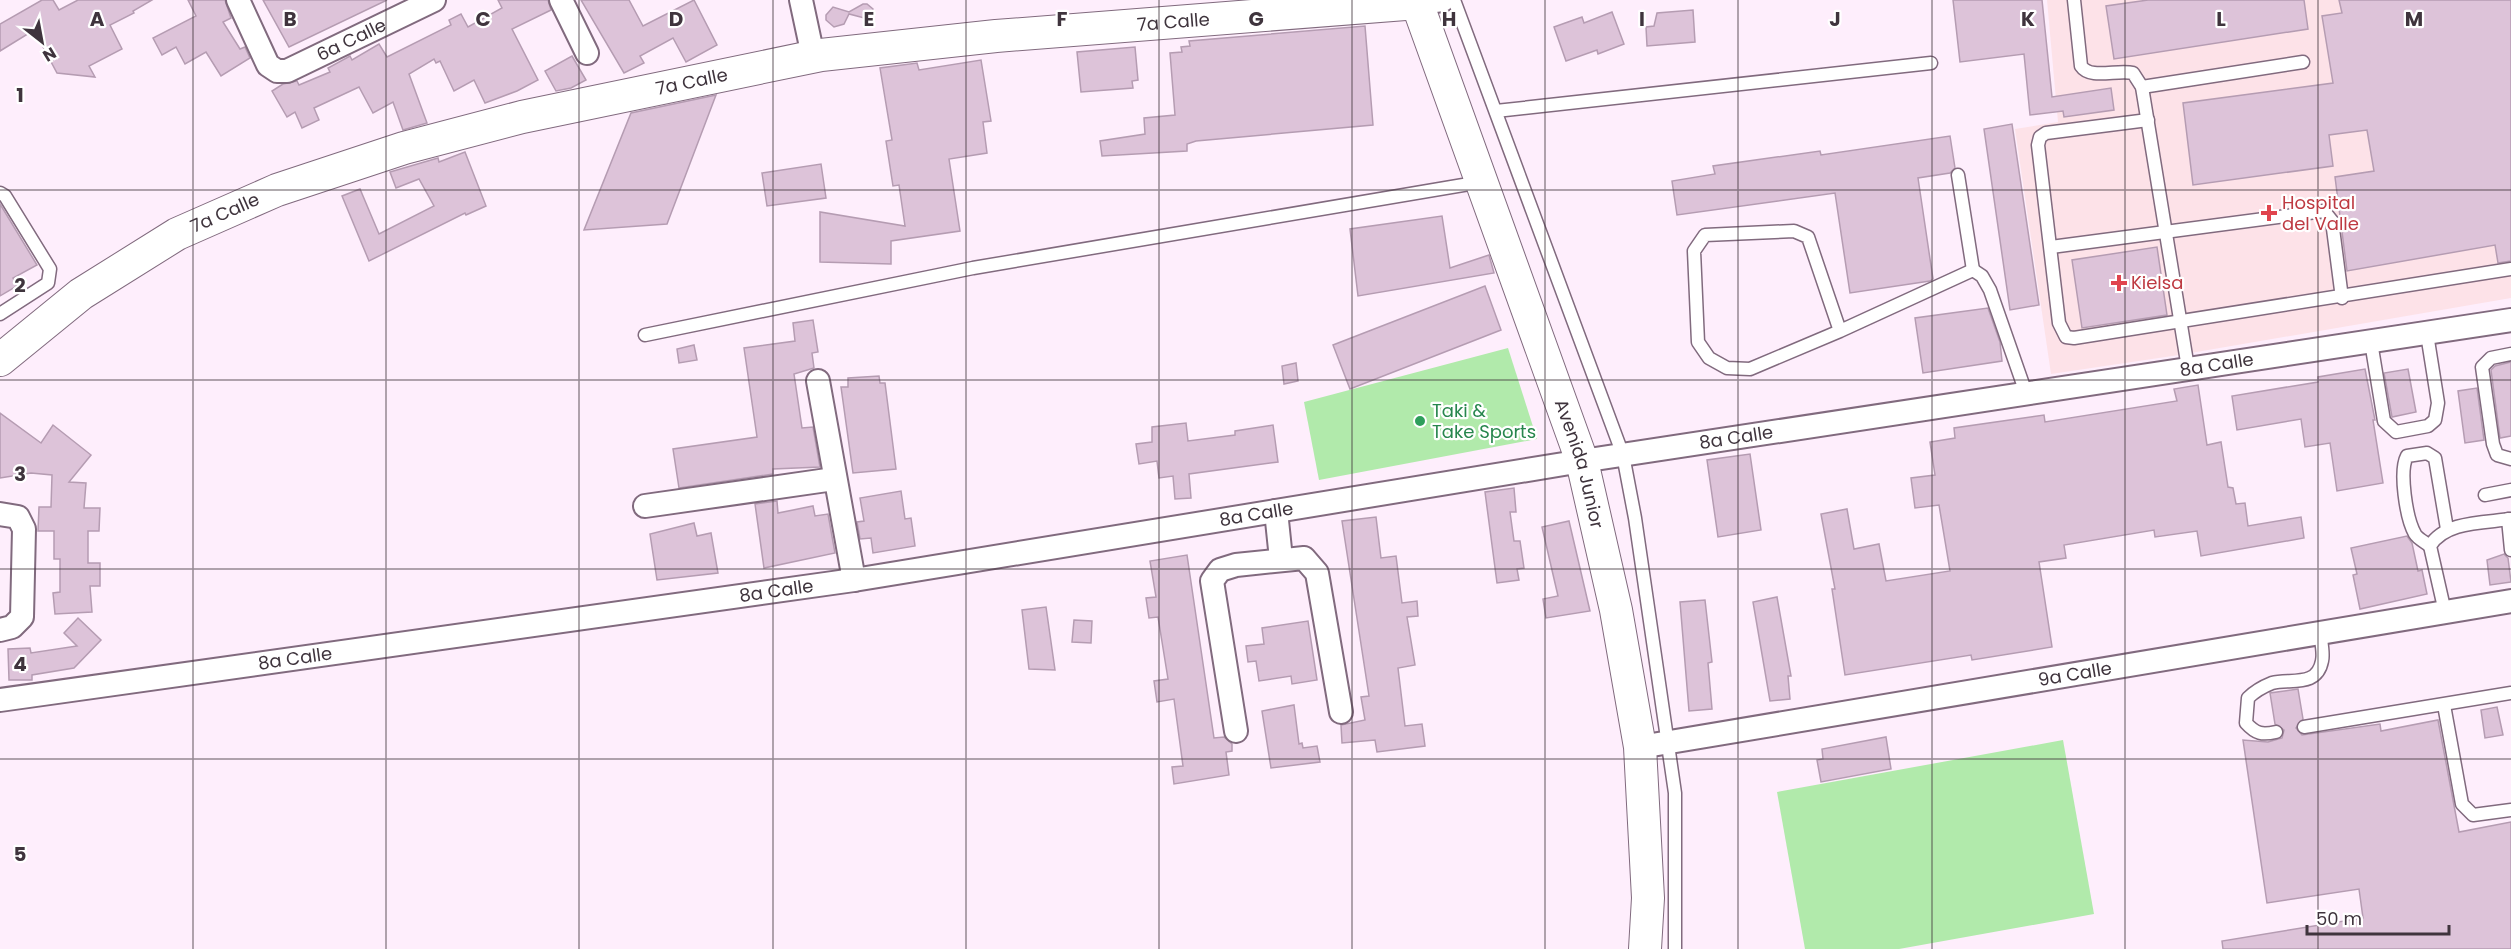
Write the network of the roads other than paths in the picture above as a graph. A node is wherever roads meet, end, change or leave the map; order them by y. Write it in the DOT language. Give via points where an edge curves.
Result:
graph roads {
  1 [pos="238,0"];
  2 [pos="434,0"];
  3 [pos="561,0"];
  4 [pos="801,0"];
  5 [pos="1454,0"];
  6 [pos="2074,0"];
  7 [pos="1426,1"];
  8 [pos="587,53"];
  9 [pos="813,56"];
  10 [pos="2303,62"];
  11 [pos="1931,63"];
  12 [pos="2142,87"];
  13 [pos="1496,111"];
  14 [pos="2148,120"];
  15 [pos="1958,175"];
  16 [pos="1482,182"];
  17 [pos="0,193"];
  18 [pos="2164,232"];
  19 [pos="2051,247"];
  20 [pos="2511,269"];
  21 [pos="1973,270"];
  22 [pos="2342,298"];
  23 [pos="0,314"];
  24 [pos="2511,320"];
  25 [pos="2180,324"];
  26 [pos="1840,331"];
  27 [pos="2427,334"];
  28 [pos="645,335"];
  29 [pos="2371,342"];
  30 [pos="2511,354"];
  31 [pos="0,360"];
  32 [pos="2188,368"];
  33 [pos="818,381"];
  34 [pos="2026,393"];
  35 [pos="1623,454"];
  36 [pos="2511,459"];
  37 [pos="1582,461"];
  38 [pos="834,479"];
  39 [pos="2511,490"];
  40 [pos="2485,495"];
  41 [pos="645,506"];
  42 [pos="1276,511"];
  43 [pos="0,514"];
  44 [pos="2510,519"];
  45 [pos="2447,529"];
  46 [pos="2430,546"];
  47 [pos="2511,550"];
  48 [pos="1281,559"];
  49 [pos="854,580"];
  50 [pos="2511,601"];
  51 [pos="2445,612"];
  52 [pos="0,630"];
  53 [pos="2320,633"];
  54 [pos="2511,693"];
  55 [pos="0,700"];
  56 [pos="2444,705"];
  57 [pos="1341,712"];
  58 [pos="2304,727"];
  59 [pos="1236,731"];
  60 [pos="2276,732"];
  61 [pos="1654,745"];
  62 [pos="2511,810"];
  63 [pos="1645,949"];
  64 [pos="1675,949"];
  1 -- 2 [label="street, 6a Calle" via="268,65 277,71 287,71"];
  3 -- 8 [label="street"];
  4 -- 9 [label="street"];
  5 -- 13 [label="lane"];
  6 -- 12 [label="lane" via="2084,71 2091,74 2124,70 2133,73"];
  7 -- 9 [label="street, 7a Calle" via="996,36"];
  7 -- 16 [label="street, Avenida Junior"];
  9 -- 31 [label="street, 7a Calle" via="522,117 404,148 277,190 177,234 81,294"];
  10 -- 12 [label="lane"];
  11 -- 13 [label="lane"];
  12 -- 14 [label="lane"];
  13 -- 35 [label="lane"];
  14 -- 18 [label="lane"];
  14 -- 19 [label="lane" via="2046,133 2040,137"];
  15 -- 21 [label="lane"];
  16 -- 28 [label="lane" via="973,268"];
  16 -- 37 [label="street, Avenida Junior"];
  17 -- 23 [label="lane" via="50,269 48,283"];
  18 -- 19 [label="lane"];
  18 -- 22 [label="lane" via="2324,211 2332,220"];
  18 -- 25 [label="lane"];
  19 -- 25 [label="lane" via="2059,323 2066,336 2074,339"];
  20 -- 22 [label="lane"];
  21 -- 26 [label="lane"];
  21 -- 34 [label="lane" via="1990,290"];
  22 -- 25 [label="lane"];
  24 -- 27 [label="street, 8a Calle"];
  25 -- 32 [label="lane"];
  26 -- 26 [label="lane" via="1750,369 1727,368 1709,358 1698,342 1694,251 1705,235 1794,231 1808,237"];
  27 -- 29 [label="street, 8a Calle"];
  27 -- 29 [label="lane" via="2438,403 2435,420 2428,426 2396,432 2384,421"];
  29 -- 32 [label="street, 8a Calle"];
  30 -- 36 [label="lane" via="2491,358 2482,367 2493,444 2498,454"];
  32 -- 34 [label="street, 8a Calle"];
  33 -- 38 [label="street"];
  34 -- 35 [label="street, 8a Calle"];
  35 -- 37 [label="street, 8a Calle"];
  35 -- 61 [label="lane"];
  37 -- 42 [label="street, 8a Calle"];
  37 -- 61 [label="street, Avenida Junior" via="1616,610"];
  38 -- 41 [label="street"];
  38 -- 49 [label="street"];
  39 -- 40 [label="lane"];
  42 -- 48 [label="street"];
  42 -- 49 [label="street, 8a Calle"];
  43 -- 52 [label="street" via="18,517 24,529 22,617 12,627"];
  44 -- 45 [label="lane"];
  44 -- 47 [label="lane"];
  45 -- 46 [label="lane"];
  45 -- 46 [label="lane" via="2435,458 2427,453 2407,456 2402,478 2414,532"];
  46 -- 51 [label="lane"];
  48 -- 57 [label="street" via="1304,558 1317,573"];
  48 -- 59 [label="street" via="1220,570 1212,581"];
  49 -- 55 [label="street, 8a Calle"];
  50 -- 51 [label="street, 9a Calle"];
  51 -- 53 [label="street, 9a Calle"];
  53 -- 60 [label="lane" via="2322,661 2315,675 2307,681 2273,683 2248,698 2246,723 2263,735"];
  53 -- 61 [label="street, 9a Calle"];
  54 -- 56 [label="lane"];
  56 -- 58 [label="lane"];
  56 -- 62 [label="lane" via="2462,804 2473,815"];
  61 -- 63 [label="street, Avenida Junior"];
  61 -- 64 [label="lane" via="1674,794"];
}
